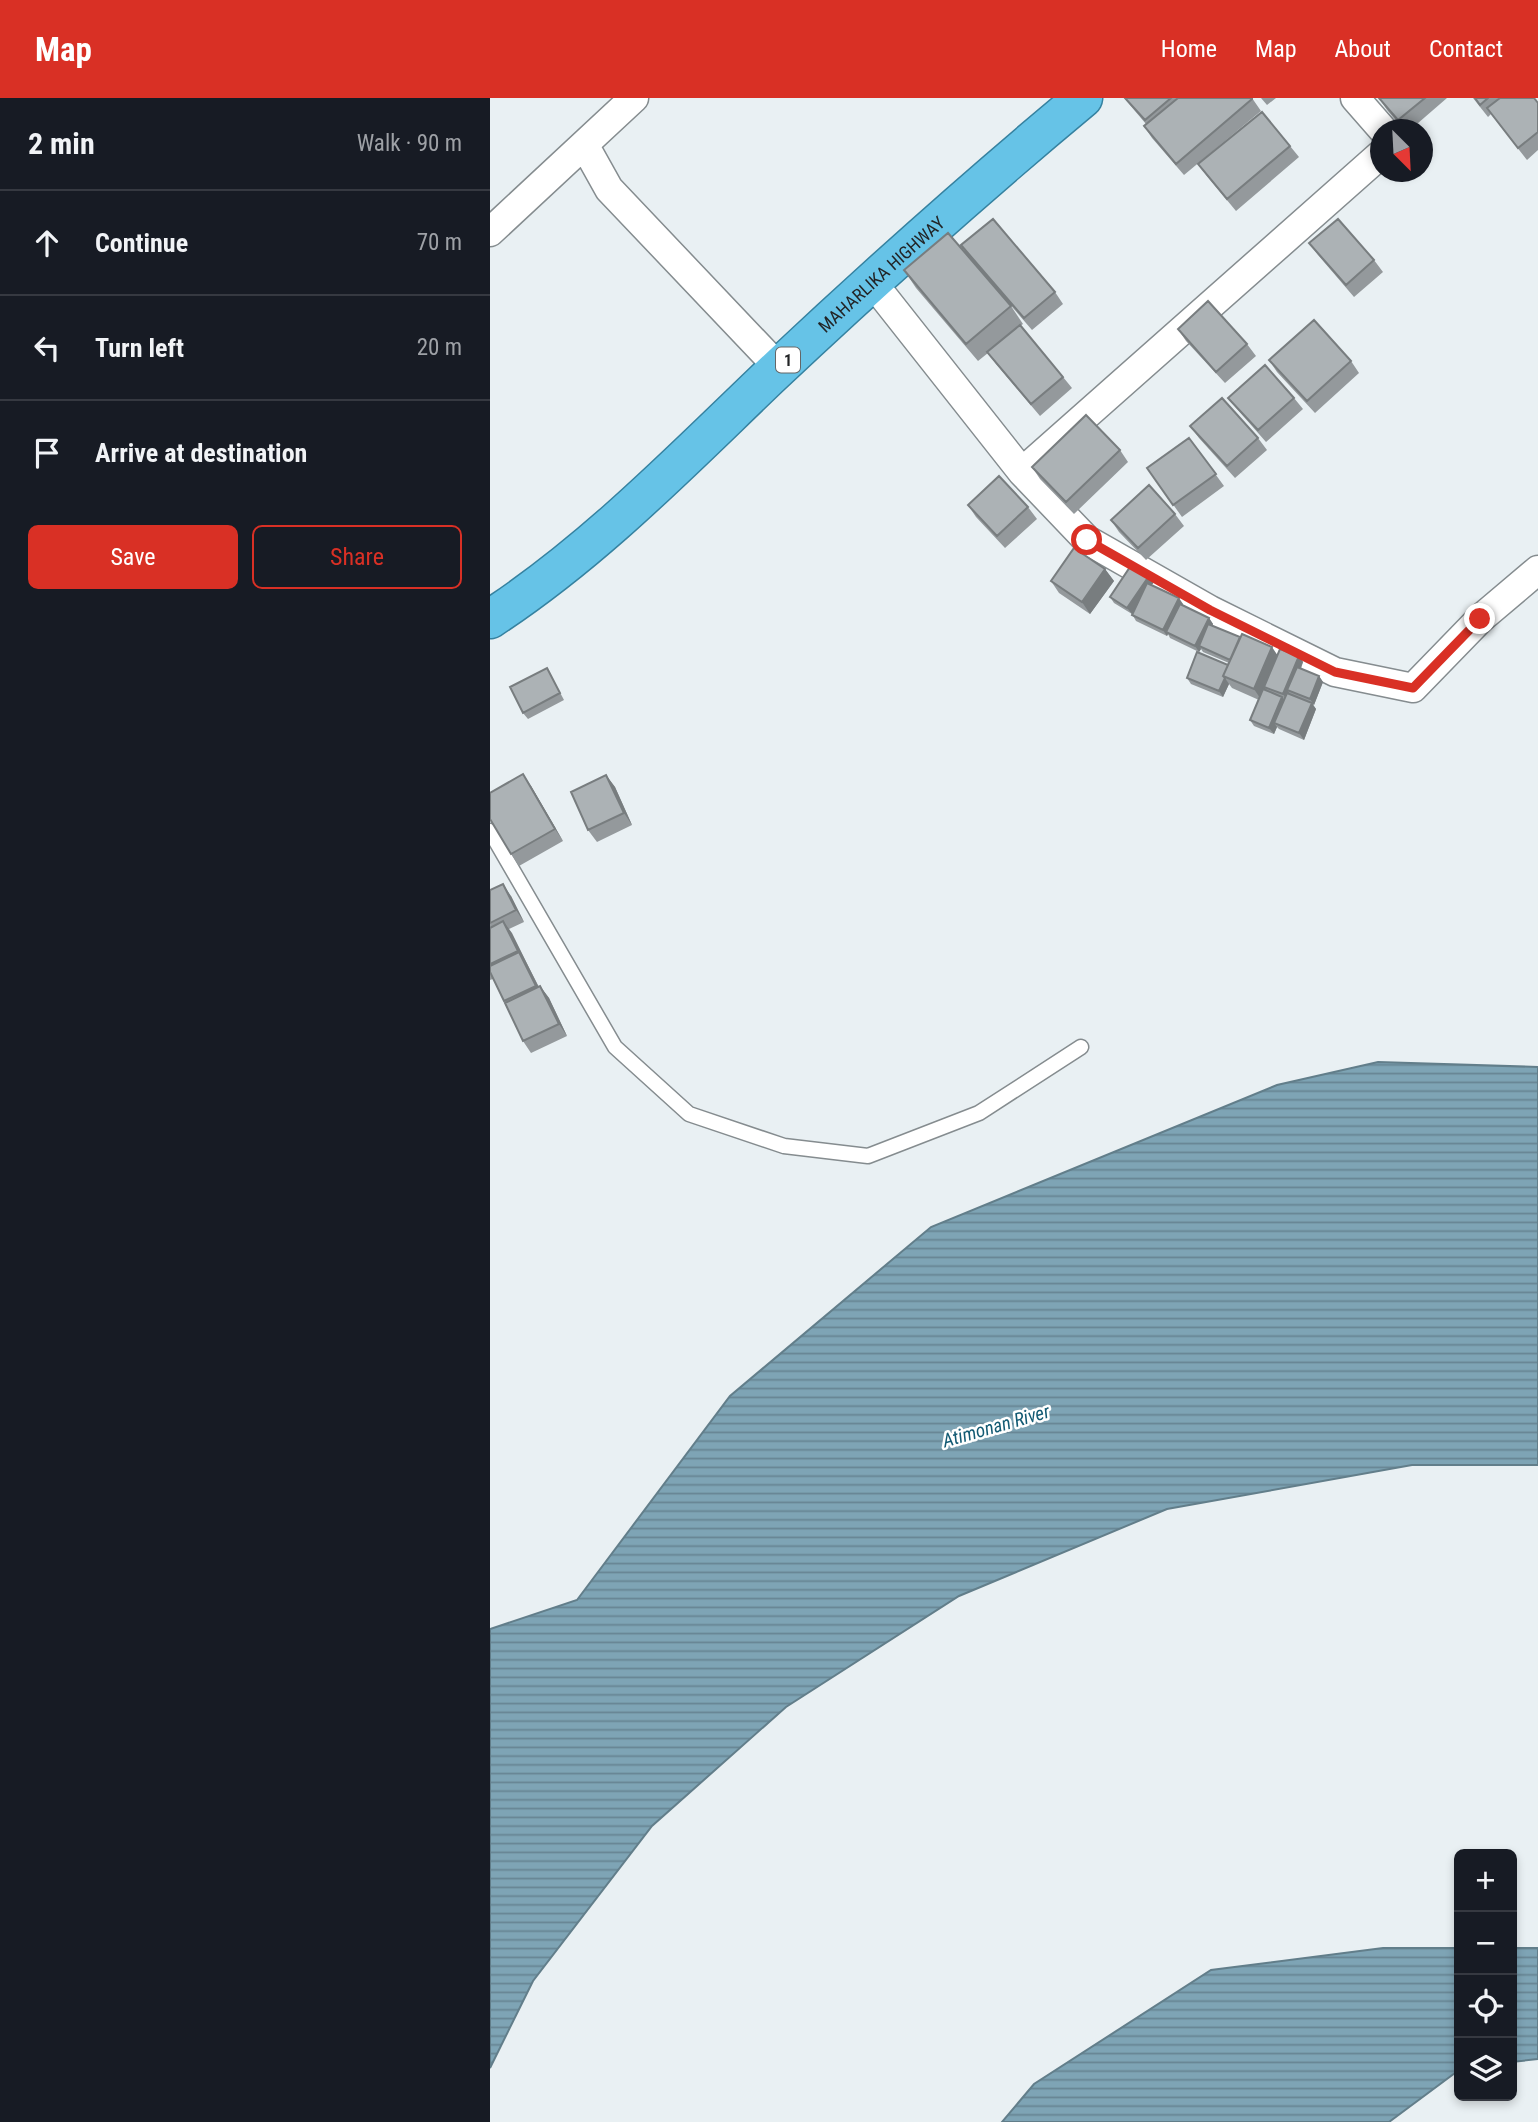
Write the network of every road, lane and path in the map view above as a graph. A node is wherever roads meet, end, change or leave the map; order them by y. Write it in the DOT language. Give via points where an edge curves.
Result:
graph roads {
  1 [pos="634,98"];
  2 [pos="1083,98"];
  3 [pos="1355,98"];
  4 [pos="1373,119"];
  5 [pos="585,146"];
  6 [pos="1370,165"];
  7 [pos="490,232"];
  8 [pos="872,282"];
  9 [pos="779,368"];
  10 [pos="1022,472"];
  11 [pos="1538,570"];
  12 [pos="490,619"];
  13 [pos="490,831"];
  14 [pos="1081,1047"];
  1 -- 5 [label="street"];
  2 -- 8 [label="highway, MAHARLIKA HIGHWAY / 1"];
  3 -- 4 [label="street"];
  5 -- 7 [label="street"];
  5 -- 9 [label="street" via="609,189"];
  6 -- 10 [label="street"];
  8 -- 9 [label="highway, MAHARLIKA HIGHWAY / 1"];
  8 -- 10 [label="street"];
  9 -- 12 [label="highway, MAHARLIKA HIGHWAY / 1" via="606,532"];
  10 -- 11 [label="street" via="1087,540 1210,610 1335,672 1413,688 1480,619"];
  13 -- 14 [label="lane" via="615,1046 689,1114 784,1146 868,1156 979,1113"];
}
